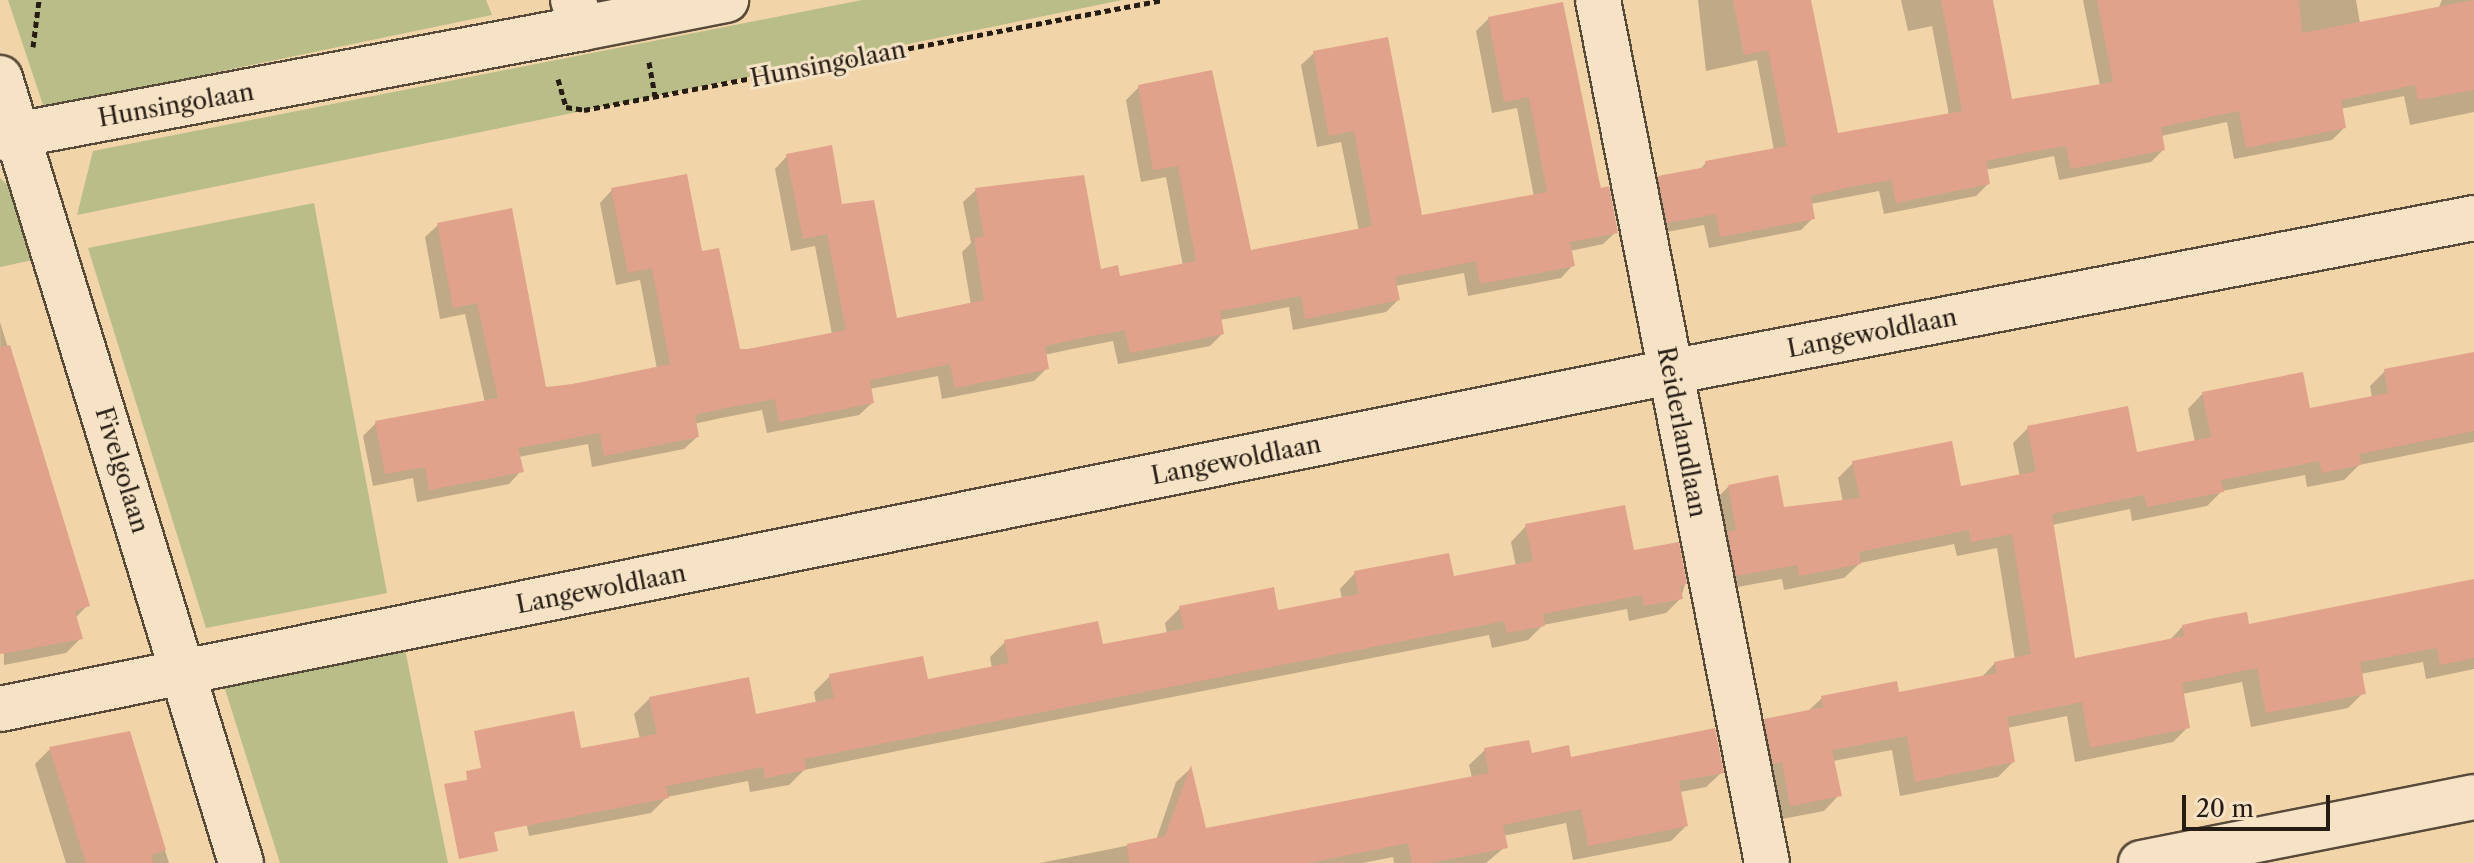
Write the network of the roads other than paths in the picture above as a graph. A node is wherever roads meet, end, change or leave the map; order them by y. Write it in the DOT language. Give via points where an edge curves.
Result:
graph roads {
  1 [pos="726,0"];
  2 [pos="1598,0"];
  3 [pos="578,14"];
  4 [pos="0,78"];
  5 [pos="10,136"];
  6 [pos="2474,218"];
  7 [pos="1670,372"];
  8 [pos="184,674"];
  9 [pos="0,709"];
  10 [pos="2474,797"];
  11 [pos="241,863"];
  12 [pos="1767,863"];
  13 [pos="2141,863"];
  1 -- 3 [label="street, Hunsingolaan"];
  2 -- 7 [label="street, Reiderlandlaan"];
  3 -- 5 [label="street, Hunsingolaan" via="540,38"];
  4 -- 5 [label="street, Fivelgolaan"];
  5 -- 8 [label="street, Fivelgolaan"];
  6 -- 7 [label="street, Langewoldlaan"];
  7 -- 8 [label="street, Langewoldlaan"];
  7 -- 12 [label="street, Reiderlandlaan"];
  8 -- 9 [label="street, Langewoldlaan"];
  8 -- 11 [label="street, Fivelgolaan"];
  10 -- 13 [label="street"];
}
